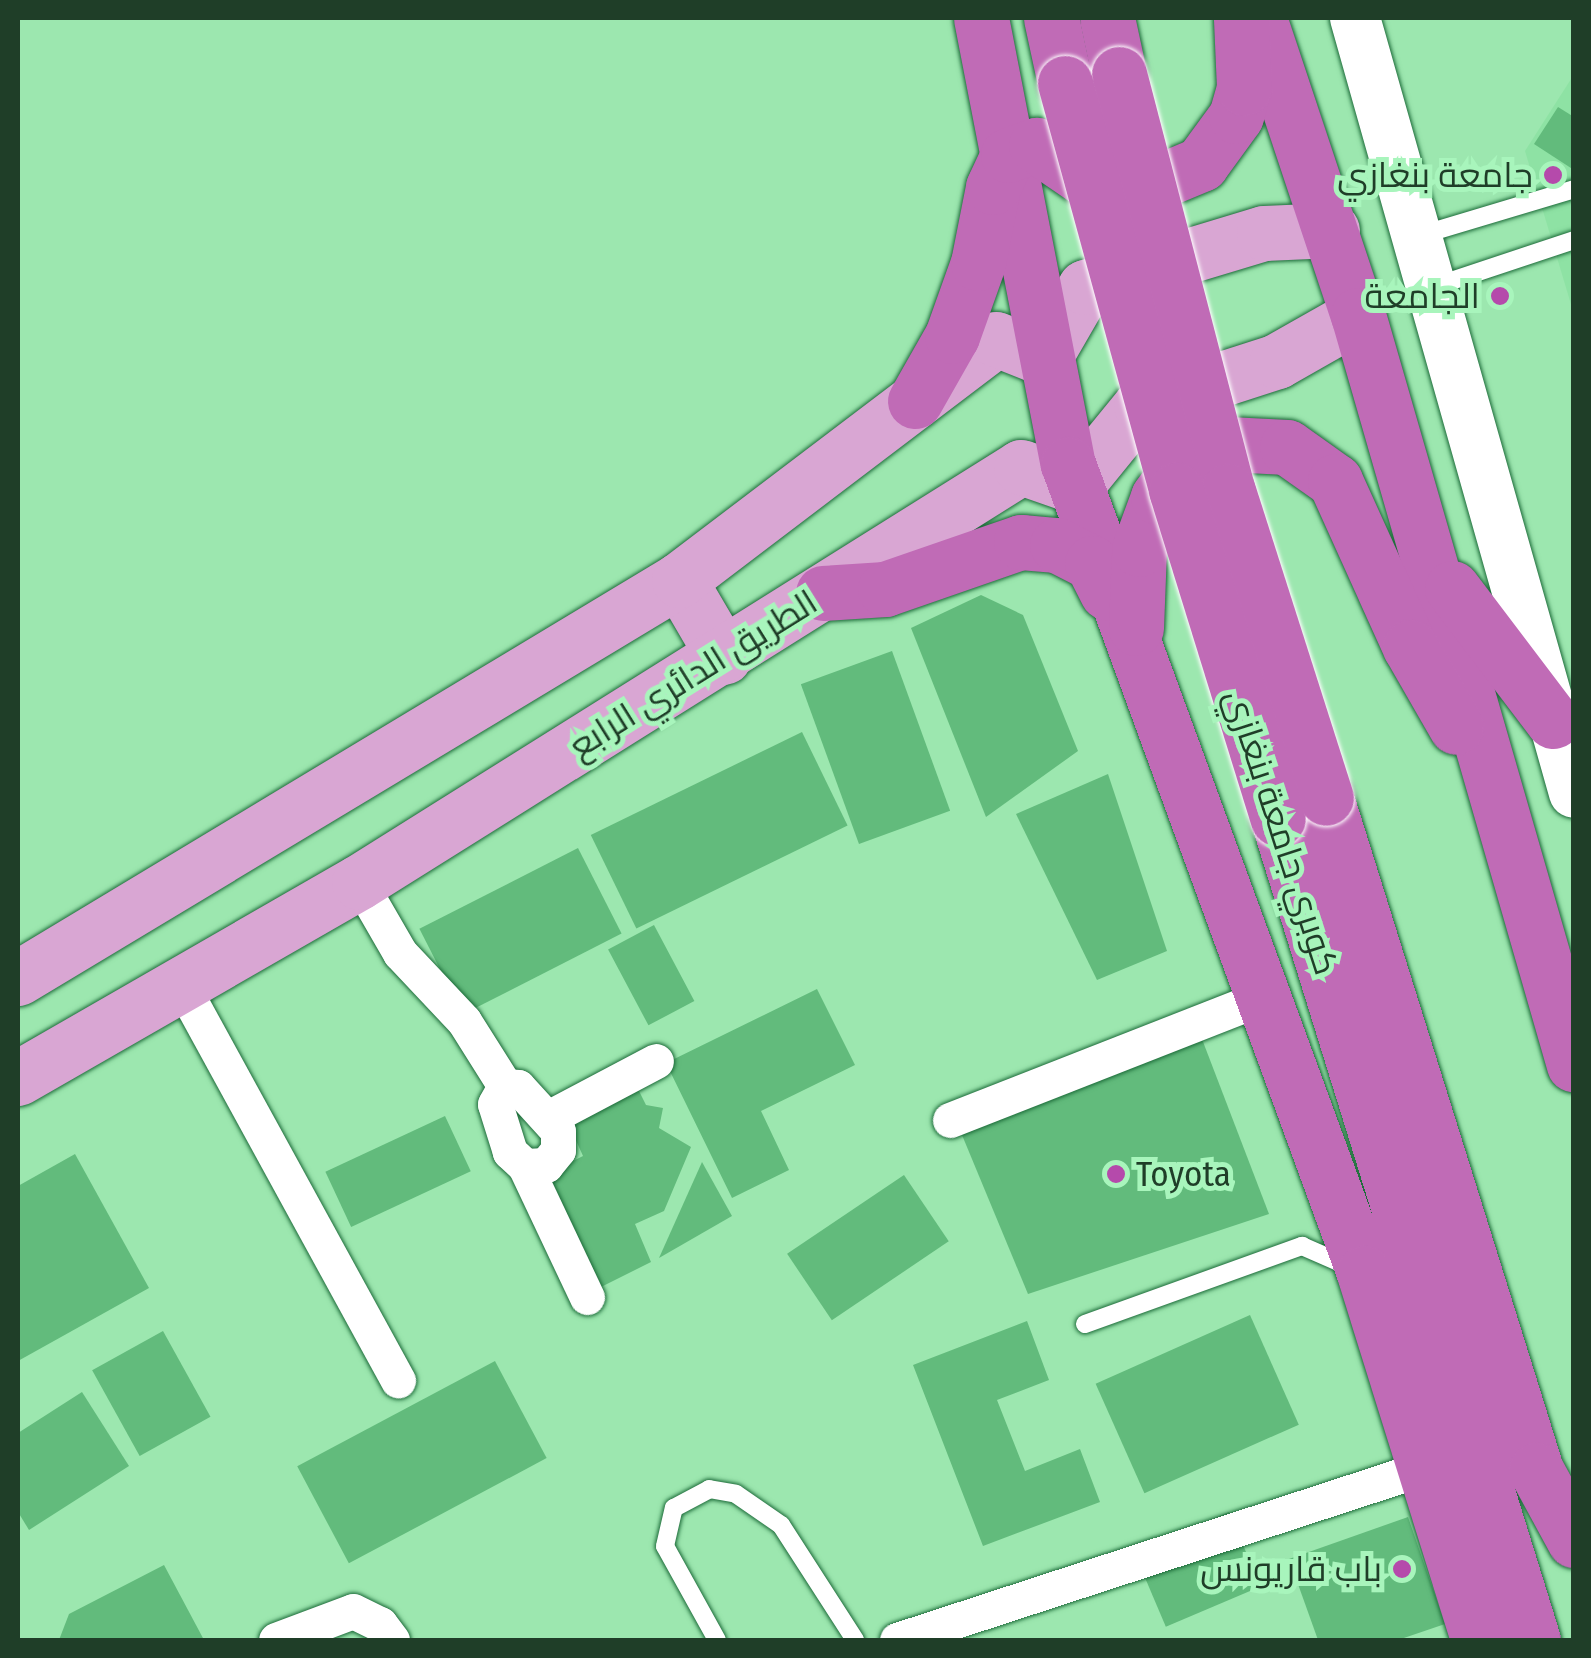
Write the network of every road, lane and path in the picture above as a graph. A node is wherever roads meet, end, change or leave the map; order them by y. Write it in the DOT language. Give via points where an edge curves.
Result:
graph roads {
  1 [pos="981,18"];
  2 [pos="1051,18"];
  3 [pos="1108,18"];
  4 [pos="1241,18"];
  5 [pos="1258,18"];
  6 [pos="1356,18"];
  7 [pos="1008,156"];
  8 [pos="1574,189"];
  9 [pos="1332,230"];
  10 [pos="1421,236"];
  11 [pos="1574,240"];
  12 [pos="1436,286"];
  13 [pos="1358,315"];
  14 [pos="1044,358"];
  15 [pos="915,402"];
  16 [pos="1075,486"];
  17 [pos="1420,538"];
  18 [pos="679,580"];
  19 [pos="823,593"];
  20 [pos="1135,648"];
  21 [pos="724,657"];
  22 [pos="1552,721"];
  23 [pos="1498,786"];
  24 [pos="1574,793"];
  25 [pos="1302,808"];
  26 [pos="359,882"];
  27 [pos="18,978"];
  28 [pos="181,984"];
  29 [pos="1264,997"];
  30 [pos="656,1060"];
  31 [pos="1574,1065"];
  32 [pos="18,1078"];
  33 [pos="505,1086"];
  34 [pos="548,1118"];
  35 [pos="950,1120"];
  36 [pos="525,1166"];
  37 [pos="1364,1273"];
  38 [pos="587,1296"];
  39 [pos="1085,1324"];
  40 [pos="398,1380"];
  41 [pos="1427,1467"];
  42 [pos="1574,1540"];
  43 [pos="276,1640"];
  44 [pos="392,1640"];
  45 [pos="717,1640"];
  46 [pos="855,1640"];
  47 [pos="896,1640"];
  48 [pos="1478,1640"];
  49 [pos="1533,1640"];
  1 -- 7 [label="highway"];
  2 -- 25 [label="highway, كوبري جامعة بنغازي, bridge" via="1176,490"];
  3 -- 25 [label="highway, كوبري جامعة بنغازي, bridge"];
  4 -- 7 [label="highway" via="1244,88 1236,116 1200,164 1146,187 1116,187 1087,180 1036,145"];
  5 -- 9 [label="highway"];
  6 -- 10 [label="street"];
  7 -- 14 [label="highway"];
  7 -- 15 [label="highway" via="993,187 978,263 952,336"];
  8 -- 10 [label="lane"];
  9 -- 13 [label="highway"];
  9 -- 14 [label="main road" via="1264,233 1085,287"];
  10 -- 12 [label="street"];
  11 -- 12 [label="lane"];
  12 -- 22 [label="street"];
  13 -- 16 [label="main road" via="1291,356 1141,405"];
  13 -- 17 [label="highway"];
  14 -- 15 [label="main road" via="996,340"];
  14 -- 16 [label="highway"];
  15 -- 18 [label="main road"];
  16 -- 19 [label="main road, الطريق الدائري الرابع" via="1021,466"];
  16 -- 20 [label="highway"];
  17 -- 22 [label="highway"];
  17 -- 23 [label="highway"];
  18 -- 21 [label="main road"];
  18 -- 27 [label="main road"];
  19 -- 20 [label="highway" via="874,592 1020,542 1057,545 1092,562"];
  19 -- 21 [label="main road, الطريق الدائري الرابع"];
  20 -- 23 [label="highway" via="1140,549 1158,496 1176,472 1228,444 1287,446 1336,481 1418,662"];
  20 -- 29 [label="highway"];
  21 -- 26 [label="main road, الطريق الدائري الرابع"];
  22 -- 24 [label="street"];
  23 -- 31 [label="highway"];
  25 -- 42 [label="highway, كوبري جامعة بنغازي" via="1536,1470"];
  25 -- 49 [label="highway, كوبري جامعة بنغازي"];
  26 -- 28 [label="main road, الطريق الدائري الرابع"];
  26 -- 33 [label="street" via="400,953 464,1022"];
  28 -- 32 [label="main road, الطريق الدائري الرابع"];
  28 -- 40 [label="street"];
  29 -- 35 [label="street"];
  29 -- 37 [label="highway"];
  30 -- 34 [label="street"];
  33 -- 34 [label="street" via="518,1087"];
  33 -- 36 [label="street" via="494,1104 510,1152"];
  34 -- 36 [label="street" via="558,1131 558,1150 546,1165"];
  36 -- 38 [label="street"];
  37 -- 39 [label="lane" via="1302,1246"];
  37 -- 41 [label="highway"];
  41 -- 47 [label="street"];
  41 -- 48 [label="highway"];
  43 -- 44 [label="street" via="353,1612 380,1624"];
  45 -- 46 [label="lane" via="677,1575 664,1533 674,1508 709,1488 736,1494 781,1524"];
}
